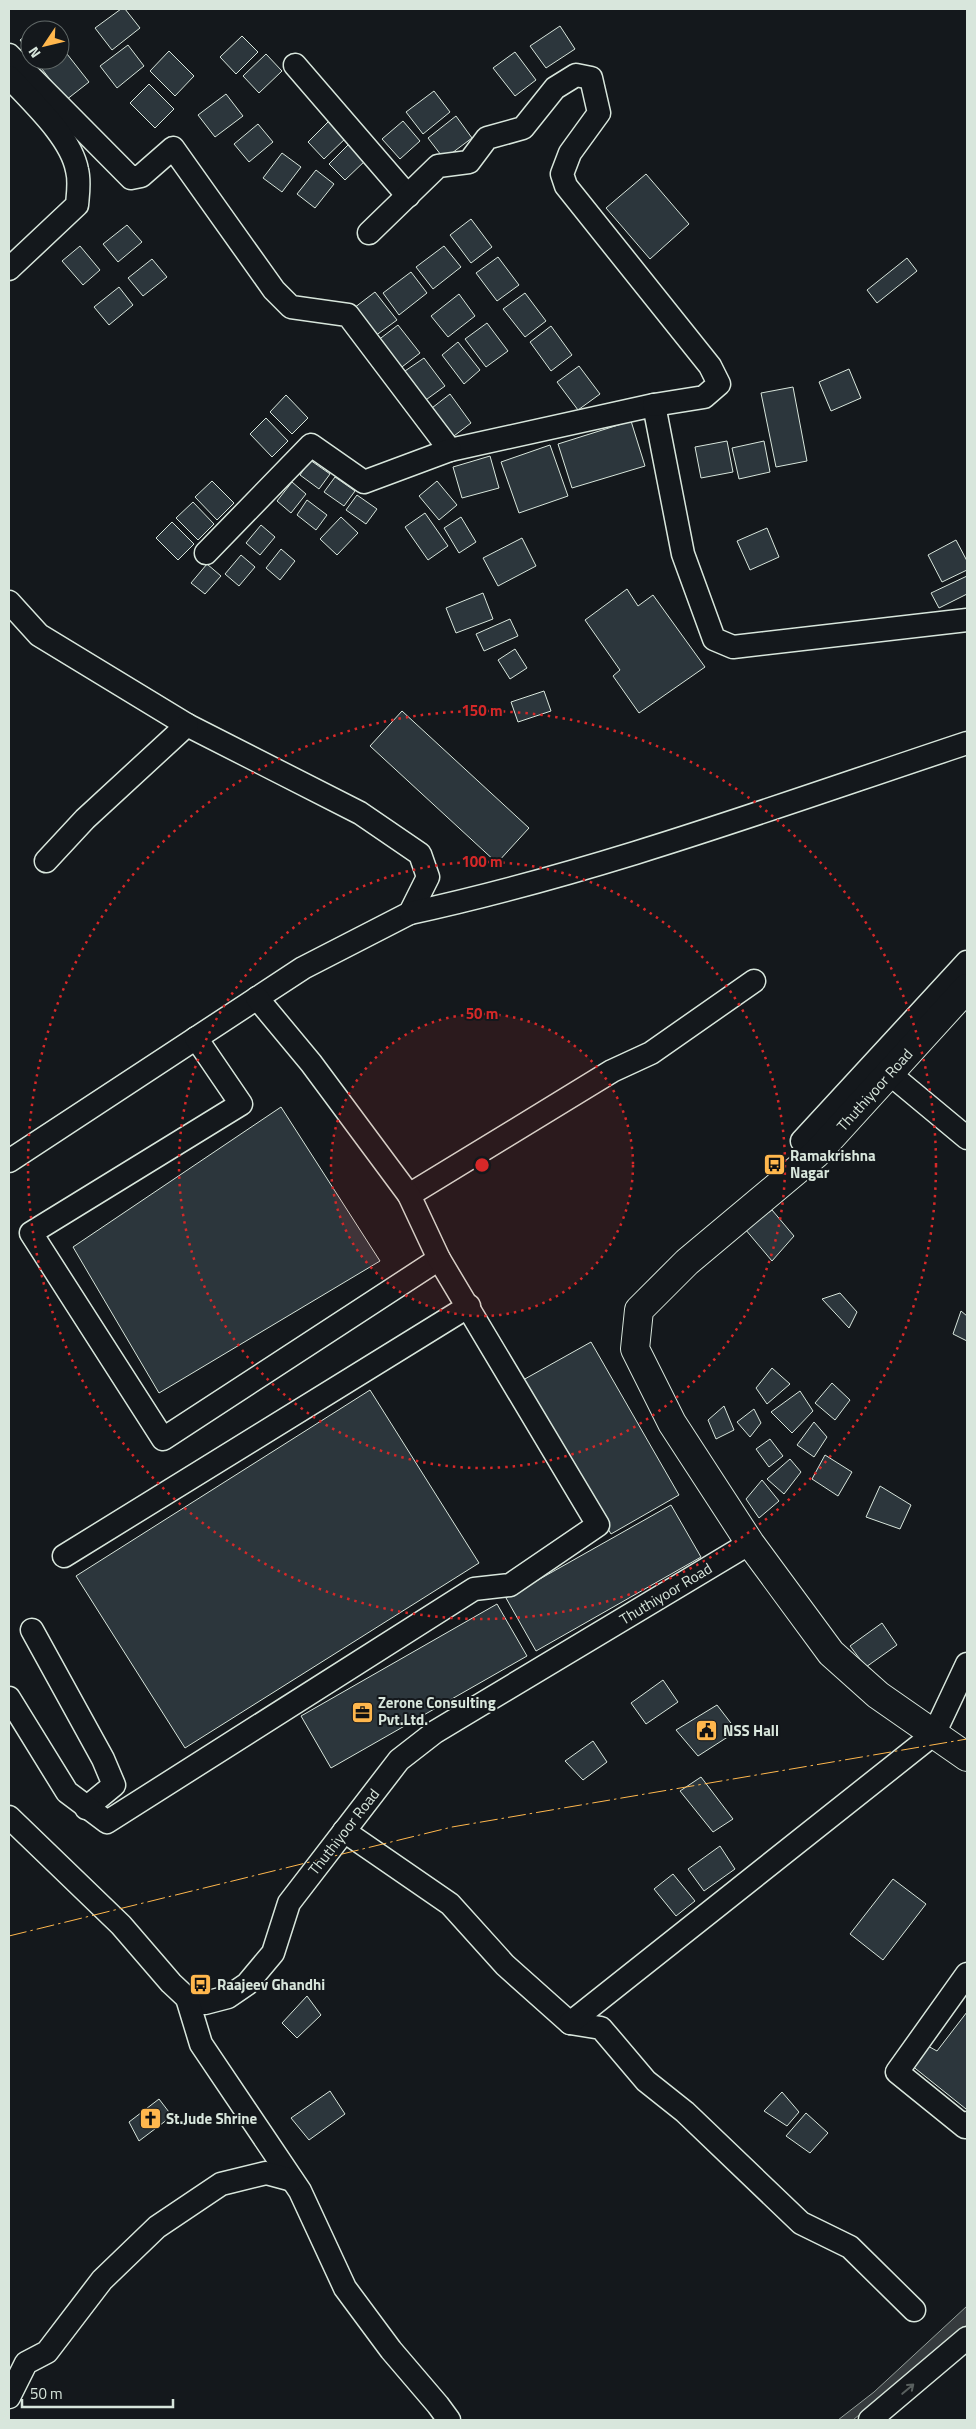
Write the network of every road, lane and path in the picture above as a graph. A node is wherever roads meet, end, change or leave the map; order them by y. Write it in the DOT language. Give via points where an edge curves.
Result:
graph roads {
  1 [pos="9,54"];
  2 [pos="294,65"];
  3 [pos="9,77"];
  4 [pos="408,196"];
  5 [pos="369,233"];
  6 [pos="9,269"];
  7 [pos="654,405"];
  8 [pos="450,450"];
  9 [pos="206,553"];
  10 [pos="9,602"];
  11 [pos="967,620"];
  12 [pos="187,725"];
  13 [pos="967,743"];
  14 [pos="46,861"];
  15 [pos="410,913"];
  16 [pos="967,962"];
  17 [pos="754,981"];
  18 [pos="967,988"];
  19 [pos="257,998"];
  20 [pos="196,1038"];
  21 [pos="890,1074"];
  22 [pos="967,1138"];
  23 [pos="816,1154"];
  24 [pos="9,1160"];
  25 [pos="409,1195"];
  26 [pos="440,1259"];
  27 [pos="469,1306"];
  28 [pos="750,1543"];
  29 [pos="64,1556"];
  30 [pos="32,1630"];
  31 [pos="967,1664"];
  32 [pos="9,1698"];
  33 [pos="934,1734"];
  34 [pos="967,1757"];
  35 [pos="86,1808"];
  36 [pos="9,1817"];
  37 [pos="344,1831"];
  38 [pos="967,1974"];
  39 [pos="187,1998"];
  40 [pos="570,2023"];
  41 [pos="967,2123"];
  42 [pos="292,2180"];
  43 [pos="914,2310"];
  44 [pos="967,2338"];
  45 [pos="11,2387"];
  46 [pos="448,2420"];
  47 [pos="870,2420"];
  1 -- 8 [label="street" via="131,178 141,176 173,148 274,290 291,306 348,315"];
  2 -- 4 [label="street"];
  3 -- 6 [label="street" via="66,145 78,169 78,188 77,205"];
  4 -- 5 [label="street"];
  4 -- 7 [label="street" via="438,166 469,162 487,138 523,128 555,88 576,75 591,78 599,113 570,153 562,174 566,186 710,366 719,384 704,397"];
  7 -- 8 [label="street"];
  7 -- 11 [label="street" via="683,554 714,639 733,647"];
  8 -- 9 [label="street" via="364,482 312,444"];
  10 -- 12 [label="street" via="39,635"];
  12 -- 14 [label="street" via="85,819"];
  12 -- 15 [label="street" via="360,813 420,854 428,877"];
  13 -- 15 [label="street" via="669,842 474,899"];
  15 -- 19 [label="street" via="303,968"];
  16 -- 23 [label="street" via="802,1141"];
  17 -- 25 [label="street" via="651,1053 612,1071"];
  18 -- 21 [label="main road, Thuthiyoor Road"];
  19 -- 20 [label="street"];
  19 -- 25 [label="street" via="311,1062"];
  20 -- 24 [label="street"];
  20 -- 26 [label="street" via="240,1104 30,1233 163,1439"];
  21 -- 22 [label="street"];
  21 -- 23 [label="main road, Thuthiyoor Road"];
  23 -- 28 [label="main road, Thuthiyoor Road" via="688,1262 639,1310 635,1349 672,1423"];
  25 -- 26 [label="street"];
  26 -- 27 [label="street"];
  27 -- 29 [label="street"];
  27 -- 35 [label="street" via="598,1525 510,1585 474,1589 107,1822"];
  28 -- 33 [label="main road, Thuthiyoor Road" via="831,1653 878,1695"];
  28 -- 37 [label="street, Thuthiyoor Road" via="435,1732 399,1760"];
  30 -- 35 [label="street" via="103,1759 114,1786"];
  31 -- 33 [label="street"];
  32 -- 35 [label="street" via="67,1792"];
  33 -- 34 [label="main road, Thuthiyoor Road"];
  33 -- 40 [label="street"];
  36 -- 39 [label="street" via="121,1925"];
  37 -- 39 [label="street, Thuthiyoor Road" via="289,1903 273,1953 247,1984 228,1998 195,2004"];
  37 -- 40 [label="street" via="450,1904 505,1965"];
  38 -- 41 [label="street" via="897,2072 964,2127"];
  39 -- 42 [label="street" via="201,2044"];
  40 -- 43 [label="street" via="600,2028 646,2081 685,2112 801,2223 850,2247"];
  42 -- 45 [label="street" via="266,2173 221,2184 157,2227 102,2280 47,2352 26,2363"];
  42 -- 46 [label="street" via="346,2288"];
  47 -- 44 [label="street, one-way"];
}
